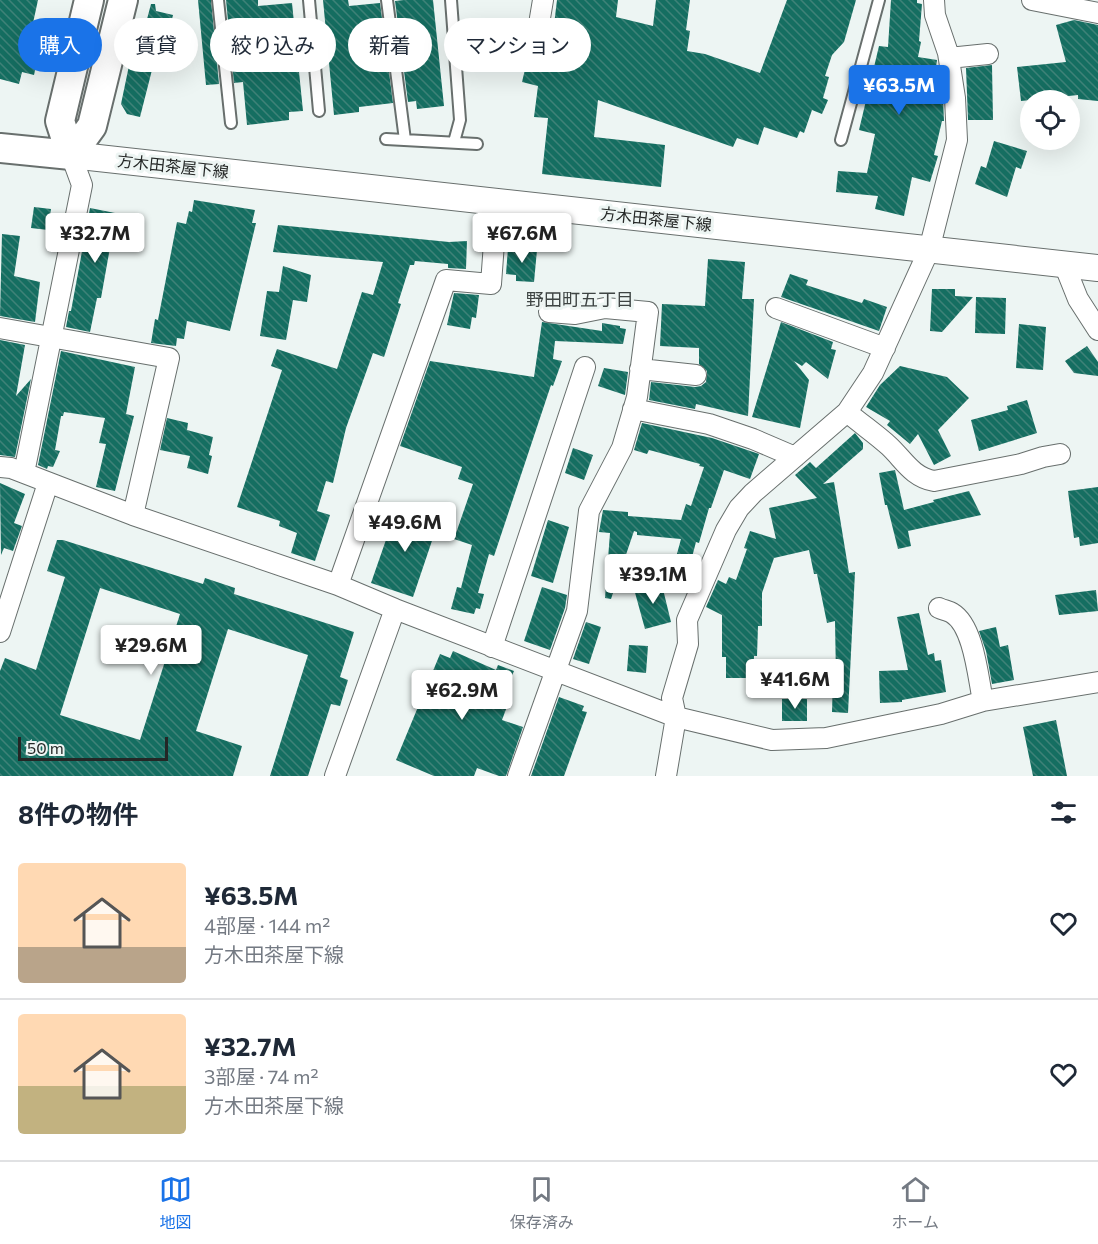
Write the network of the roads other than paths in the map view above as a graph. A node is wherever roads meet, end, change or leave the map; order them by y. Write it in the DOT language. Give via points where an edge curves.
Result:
graph roads {
  1 [pos="89,0"];
  2 [pos="123,0"];
  3 [pos="218,0"];
  4 [pos="309,0"];
  5 [pos="387,0"];
  6 [pos="451,0"];
  7 [pos="543,0"];
  8 [pos="879,0"];
  9 [pos="934,0"];
  10 [pos="1032,0"];
  11 [pos="1055,2"];
  12 [pos="1098,13"];
  13 [pos="540,18"];
  14 [pos="988,54"];
  15 [pos="949,58"];
  16 [pos="319,111"];
  17 [pos="231,123"];
  18 [pos="386,139"];
  19 [pos="405,140"];
  20 [pos="841,140"];
  21 [pos="454,142"];
  22 [pos="477,144"];
  23 [pos="0,148"];
  24 [pos="71,154"];
  25 [pos="497,202"];
  26 [pos="929,250"];
  27 [pos="1064,264"];
  28 [pos="1098,267"];
  29 [pos="776,308"];
  30 [pos="549,312"];
  31 [pos="0,328"];
  32 [pos="1098,330"];
  33 [pos="50,336"];
  34 [pos="885,348"];
  35 [pos="585,367"];
  36 [pos="640,369"];
  37 [pos="696,375"];
  38 [pos="633,410"];
  39 [pos="848,412"];
  40 [pos="1060,454"];
  41 [pos="795,457"];
  42 [pos="0,467"];
  43 [pos="24,473"];
  44 [pos="48,483"];
  45 [pos="133,515"];
  46 [pos="338,585"];
  47 [pos="939,608"];
  48 [pos="395,609"];
  49 [pos="0,632"];
  50 [pos="492,647"];
  51 [pos="556,670"];
  52 [pos="1098,682"];
  53 [pos="982,702"];
  54 [pos="676,717"];
  55 [pos="335,776"];
  56 [pos="518,776"];
  57 [pos="666,776"];
  1 -- 24 [label="main road" via="60,121"];
  2 -- 24 [label="main road" via="92,126"];
  3 -- 17 [label="lane"];
  4 -- 16 [label="lane"];
  5 -- 19 [label="lane"];
  6 -- 21 [label="lane" via="460,120"];
  7 -- 13 [label="street"];
  8 -- 20 [label="lane"];
  9 -- 15 [label="street"];
  10 -- 11 [label="street"];
  11 -- 12 [label="street"];
  14 -- 15 [label="street"];
  15 -- 26 [label="street" via="957,140"];
  18 -- 19 [label="lane"];
  19 -- 21 [label="lane"];
  21 -- 22 [label="lane"];
  23 -- 24 [label="main road"];
  24 -- 25 [label="street, 方木田茶屋下線"];
  24 -- 33 [label="street" via="82,185"];
  25 -- 26 [label="street, 方木田茶屋下線"];
  25 -- 46 [label="street" via="491,284 447,280"];
  26 -- 27 [label="street, 方木田茶屋下線"];
  26 -- 34 [label="street"];
  27 -- 28 [label="street, 方木田茶屋下線"];
  27 -- 32 [label="street" via="1078,299"];
  29 -- 34 [label="street"];
  30 -- 36 [label="street" via="574,314 605,308 648,312"];
  31 -- 33 [label="street"];
  33 -- 43 [label="street"];
  33 -- 45 [label="street" via="169,358"];
  34 -- 39 [label="street"];
  35 -- 50 [label="street"];
  36 -- 37 [label="street"];
  36 -- 38 [label="street"];
  38 -- 41 [label="street" via="709,424"];
  38 -- 51 [label="street" via="622,448 589,510 578,611"];
  39 -- 40 [label="street" via="914,473 934,481"];
  39 -- 41 [label="street"];
  41 -- 54 [label="street" via="753,493 726,530 687,620 688,644 672,698"];
  42 -- 43 [label="street"];
  43 -- 44 [label="street"];
  44 -- 45 [label="street"];
  44 -- 49 [label="street"];
  45 -- 46 [label="street"];
  46 -- 48 [label="street"];
  47 -- 53 [label="street" via="952,613 963,625 973,652"];
  48 -- 50 [label="street"];
  48 -- 55 [label="street"];
  50 -- 51 [label="street"];
  51 -- 54 [label="street"];
  51 -- 56 [label="street"];
  52 -- 53 [label="street"];
  53 -- 54 [label="street" via="826,738 772,740"];
  54 -- 57 [label="street"];
}
